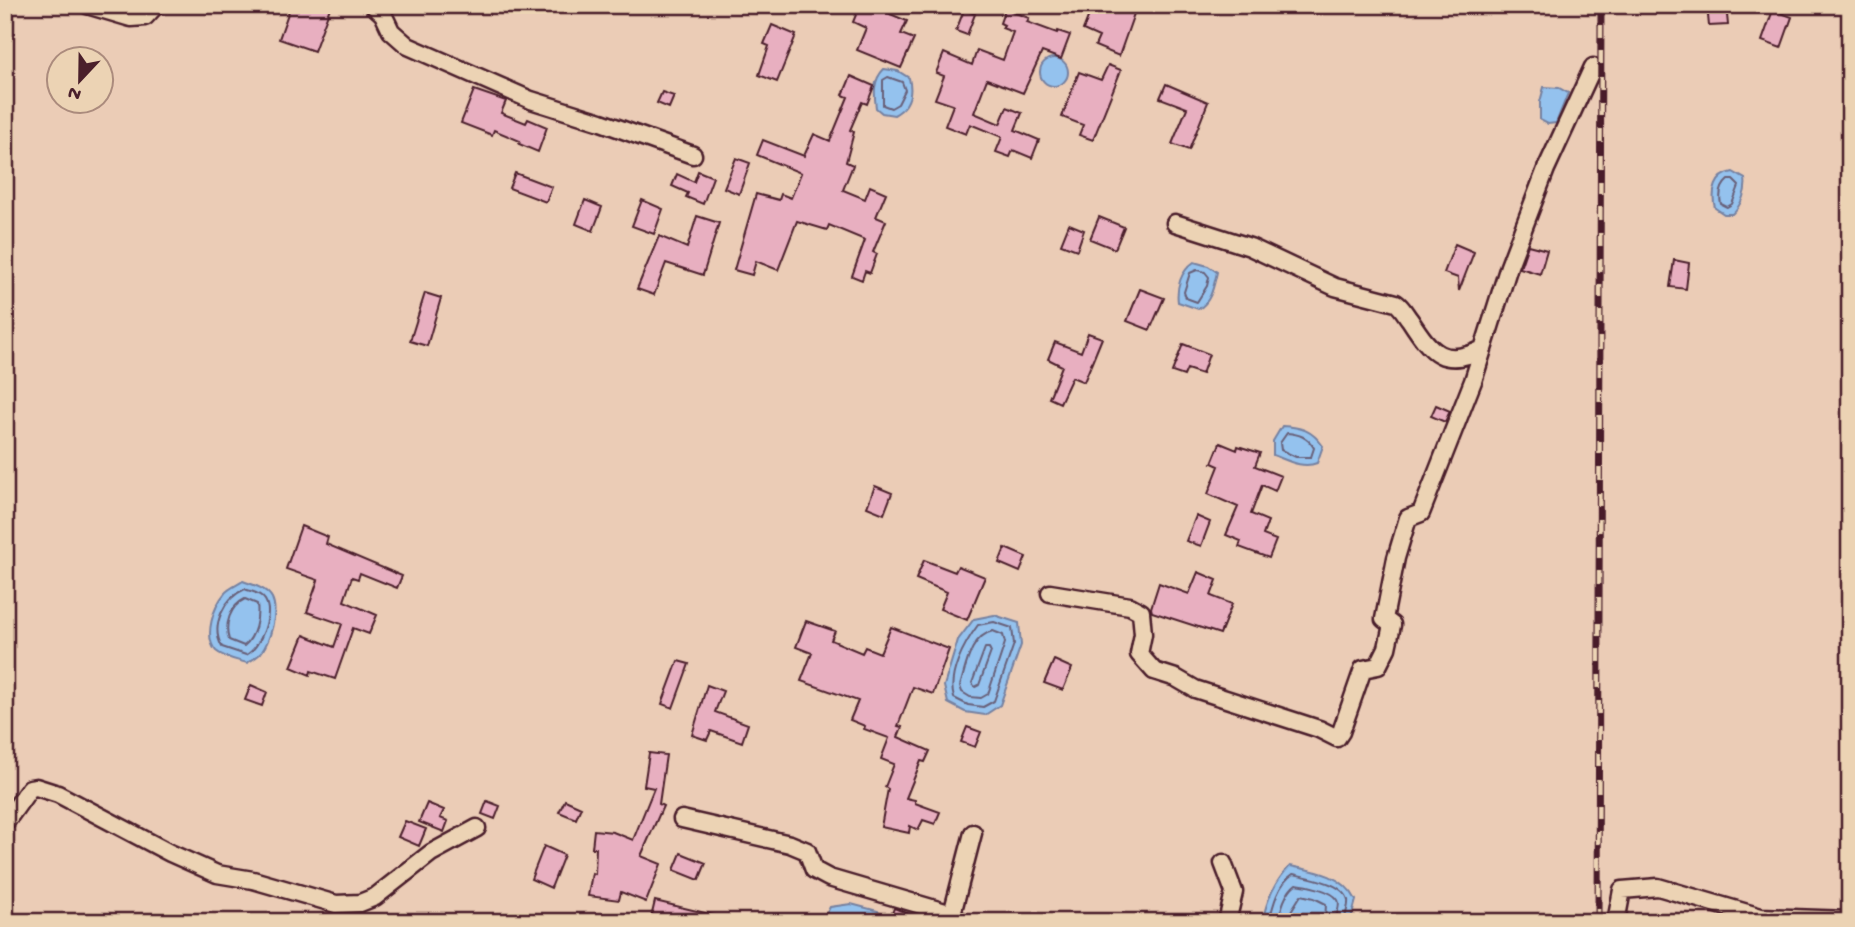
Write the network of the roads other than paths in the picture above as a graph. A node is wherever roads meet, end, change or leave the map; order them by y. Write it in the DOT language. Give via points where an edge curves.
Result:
graph roads {
  1 [pos="87,5"];
  2 [pos="156,5"];
  3 [pos="373,5"];
  4 [pos="1592,67"];
  5 [pos="693,155"];
  6 [pos="1175,223"];
  7 [pos="1483,349"];
  8 [pos="1050,593"];
  9 [pos="682,819"];
  10 [pos="5,823"];
  11 [pos="477,828"];
  12 [pos="973,833"];
  13 [pos="1223,863"];
  14 [pos="957,918"];
  15 [pos="1850,920"];
  16 [pos="1227,922"];
  17 [pos="1616,922"];
  1 -- 2 [label="street" via="131,18 145,18"];
  3 -- 5 [label="street" via="408,46 531,100"];
  4 -- 7 [label="street" via="1546,169"];
  6 -- 7 [label="street" via="1250,247 1335,287 1396,303 1436,352 1455,359"];
  7 -- 8 [label="street" via="1421,513 1408,518 1384,619 1391,625 1387,648 1378,666 1363,669 1337,738 1154,671 1139,654 1141,611"];
  9 -- 14 [label="street" via="790,844 807,851 814,870 829,878"];
  10 -- 11 [label="street" via="30,788 36,787 208,870 336,904 375,897 431,853"];
  12 -- 14 [label="street"];
  13 -- 16 [label="street" via="1234,892"];
  15 -- 17 [label="street" via="1760,917 1658,887 1622,890"];
}
